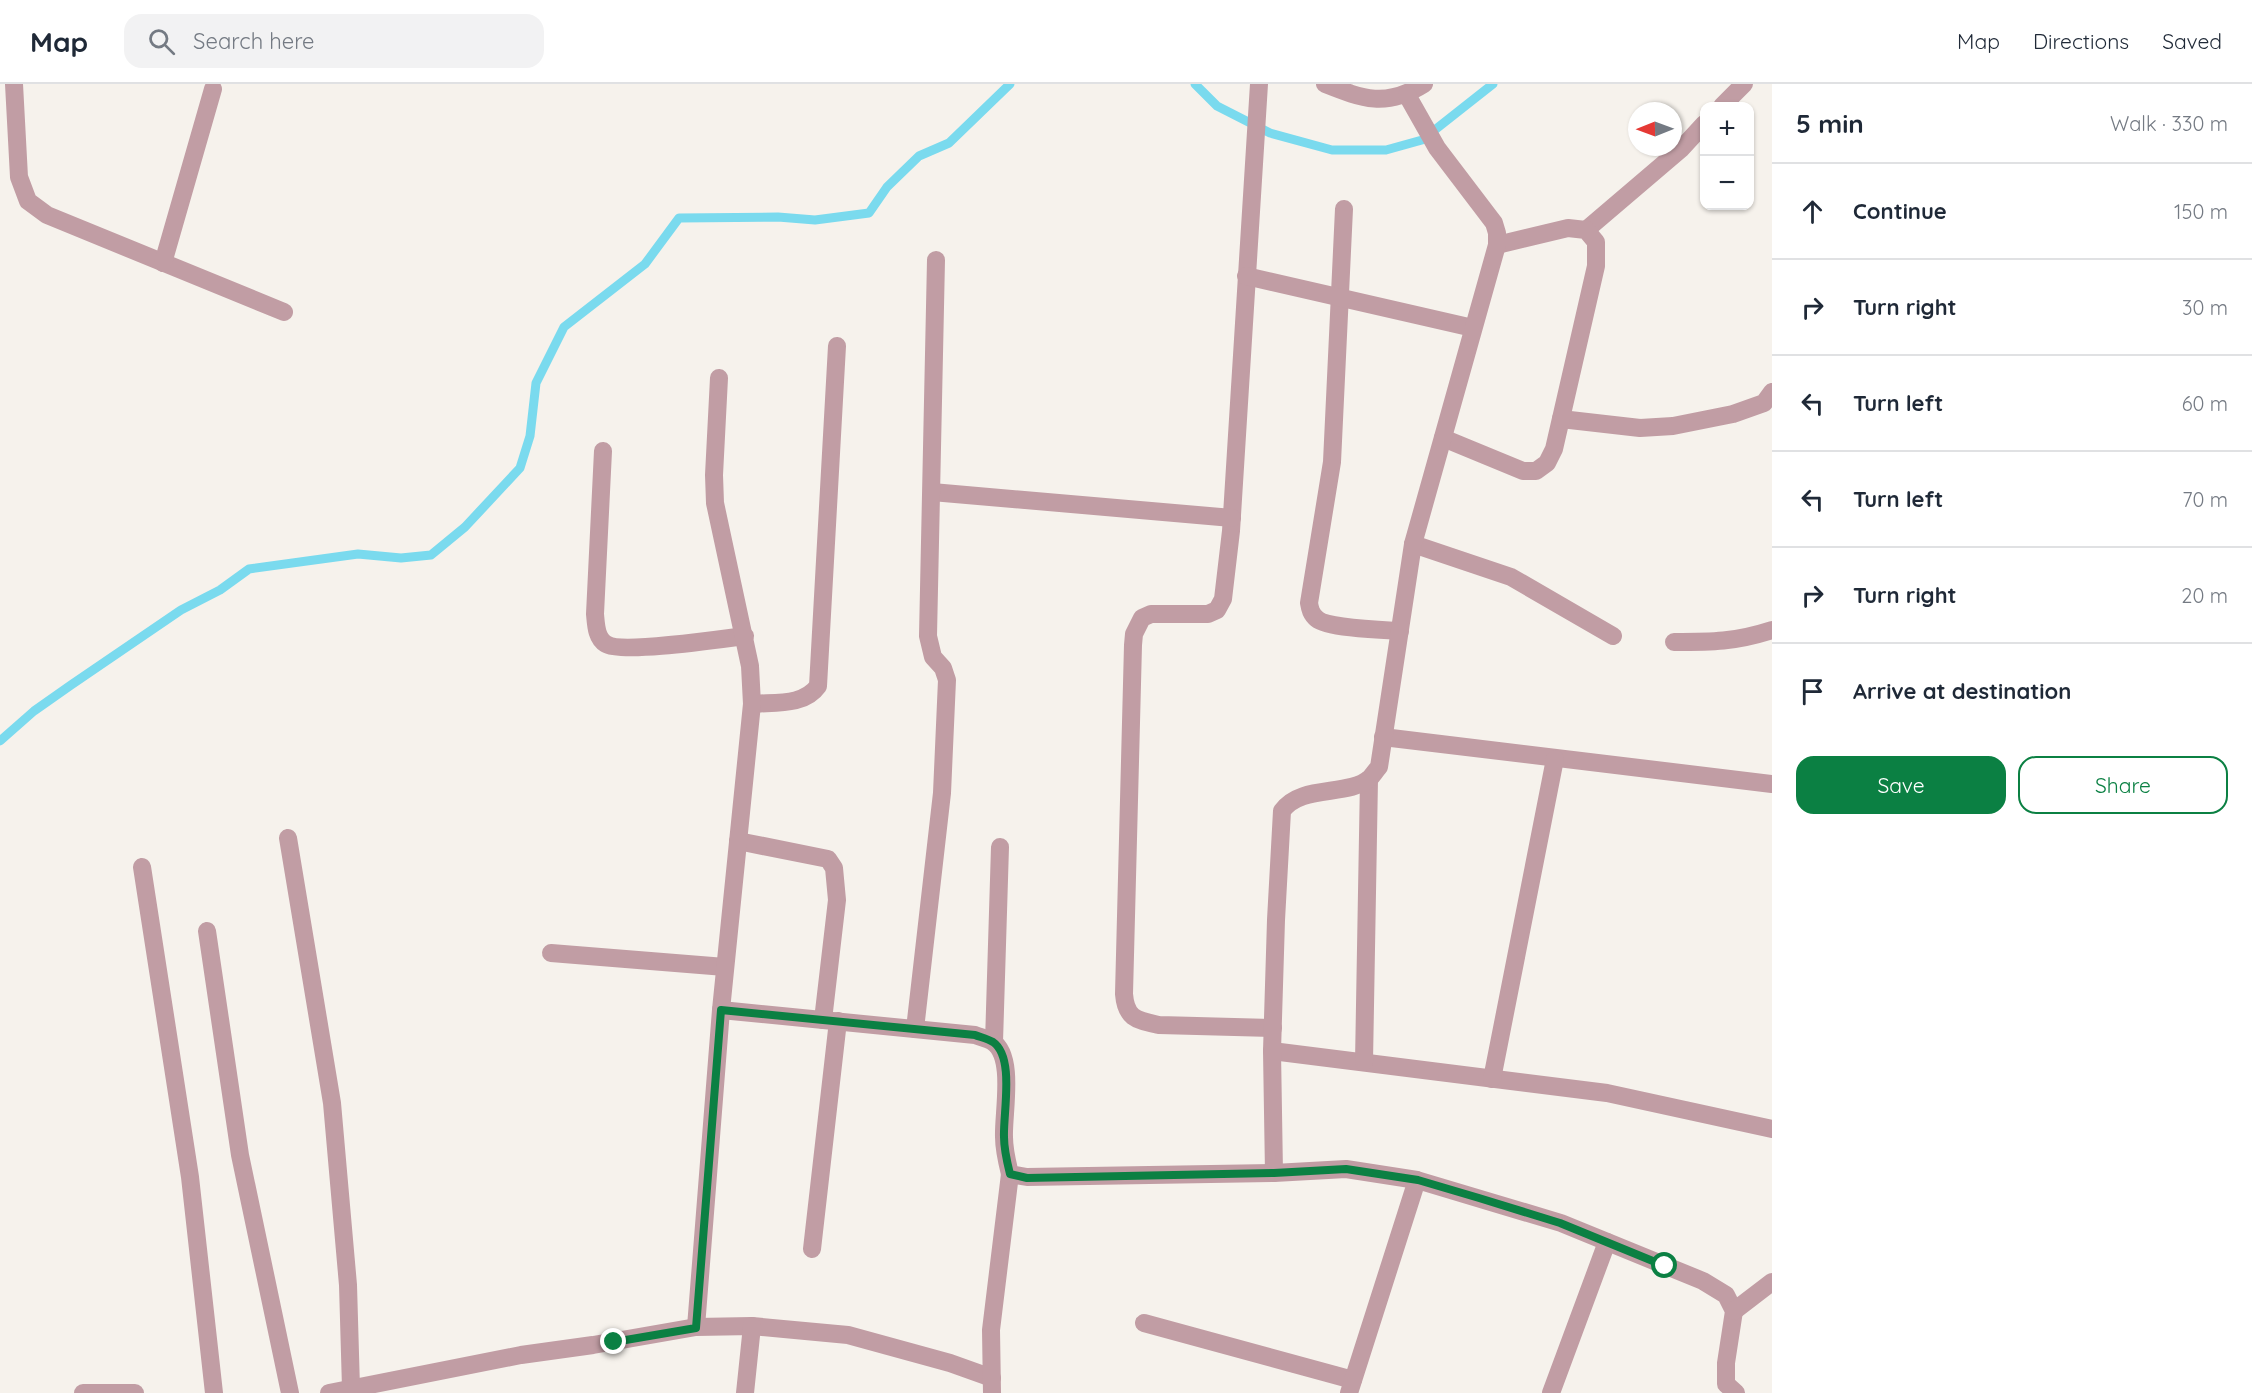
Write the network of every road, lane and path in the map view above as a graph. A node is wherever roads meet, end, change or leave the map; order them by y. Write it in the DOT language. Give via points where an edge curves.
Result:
graph roads {
  1 [pos="14,84"];
  2 [pos="1259,84"];
  3 [pos="1325,84"];
  4 [pos="1424,84"];
  5 [pos="1744,84"];
  6 [pos="213,89"];
  7 [pos="1407,95"];
  8 [pos="1726,102"];
  9 [pos="1700,128"];
  10 [pos="1344,209"];
  11 [pos="1586,230"];
  12 [pos="1497,244"];
  13 [pos="936,260"];
  14 [pos="163,263"];
  15 [pos="1246,276"];
  16 [pos="1340,297"];
  17 [pos="284,312"];
  18 [pos="1473,328"];
  19 [pos="837,346"];
  20 [pos="719,378"];
  21 [pos="1772,392"];
  22 [pos="1561,419"];
  23 [pos="1443,438"];
  24 [pos="603,451"];
  25 [pos="932,492"];
  26 [pos="1232,518"];
  27 [pos="1413,544"];
  28 [pos="1772,630"];
  29 [pos="1400,631"];
  30 [pos="745,636"];
  31 [pos="1613,636"];
  32 [pos="1674,642"];
  33 [pos="752,704"];
  34 [pos="1383,737"];
  35 [pos="1555,759"];
  36 [pos="1369,779"];
  37 [pos="1772,784"];
  38 [pos="288,838"];
  39 [pos="738,841"];
  40 [pos="1000,847"];
  41 [pos="142,867"];
  42 [pos="207,931"];
  43 [pos="551,953"];
  44 [pos="725,967"];
  45 [pos="721,1010"];
  46 [pos="830,1021"];
  47 [pos="1273,1028"];
  48 [pos="915,1029"];
  49 [pos="994,1042"];
  50 [pos="1272,1051"];
  51 [pos="1364,1062"];
  52 [pos="1492,1079"];
  53 [pos="1772,1129"];
  54 [pos="1274,1173"];
  55 [pos="1010,1174"];
  56 [pos="1418,1180"];
  57 [pos="1607,1242"];
  58 [pos="812,1249"];
  59 [pos="1772,1282"];
  60 [pos="1734,1311"];
  61 [pos="1144,1323"];
  62 [pos="752,1326"];
  63 [pos="696,1328"];
  64 [pos="992,1386"];
  65 [pos="1351,1387"];
  66 [pos="351,1388"];
  67 [pos="83,1393"];
  68 [pos="135,1393"];
  69 [pos="214,1393"];
  70 [pos="290,1393"];
  71 [pos="329,1393"];
  72 [pos="745,1393"];
  73 [pos="1551,1393"];
  74 [pos="1736,1393"];
  1 -- 14 [label="street" via="19,177 28,201 48,215"];
  2 -- 15 [label="street"];
  3 -- 7 [label="street" via="1355,97 1382,99"];
  4 -- 7 [label="street"];
  5 -- 8 [label="street"];
  6 -- 14 [label="street"];
  7 -- 12 [label="street" via="1437,148 1494,223"];
  9 -- 11 [label="street"];
  10 -- 16 [label="street"];
  11 -- 12 [label="street" via="1568,228"];
  11 -- 22 [label="street" via="1596,242 1596,266"];
  12 -- 18 [label="street"];
  13 -- 25 [label="street"];
  14 -- 17 [label="street"];
  15 -- 16 [label="street"];
  15 -- 26 [label="street"];
  16 -- 18 [label="street"];
  16 -- 29 [label="street" via="1332,462 1309,603 1318,621 1331,625"];
  18 -- 23 [label="street"];
  19 -- 33 [label="street" via="818,686 811,696 798,700"];
  20 -- 30 [label="street" via="715,503"];
  21 -- 22 [label="street" via="1764,404 1673,426 1640,428"];
  22 -- 23 [label="street" via="1554,450 1547,464 1536,471 1523,471"];
  23 -- 27 [label="street"];
  24 -- 30 [label="street" via="594,614 597,633 605,644 639,646"];
  25 -- 26 [label="street"];
  25 -- 48 [label="street" via="928,636 933,657 947,680 942,793"];
  26 -- 47 [label="street" via="1223,598 1217,610 1208,614 1151,614 1142,618 1134,634 1125,1008 1131,1017 1159,1025"];
  27 -- 29 [label="street"];
  27 -- 31 [label="street" via="1511,577"];
  28 -- 32 [label="street" via="1722,642"];
  29 -- 34 [label="street"];
  30 -- 33 [label="street"];
  33 -- 39 [label="street"];
  34 -- 35 [label="street"];
  34 -- 36 [label="street" via="1379,767"];
  35 -- 37 [label="street"];
  35 -- 52 [label="street"];
  36 -- 47 [label="street" via="1298,798 1288,802 1282,811"];
  36 -- 51 [label="street"];
  38 -- 66 [label="street" via="332,1102 348,1285"];
  39 -- 44 [label="street"];
  39 -- 46 [label="street" via="828,859 834,868 837,900"];
  40 -- 49 [label="street"];
  41 -- 69 [label="street" via="190,1177"];
  42 -- 70 [label="street" via="240,1155"];
  43 -- 44 [label="street"];
  44 -- 45 [label="street"];
  45 -- 46 [label="street"];
  45 -- 63 [label="street"];
  46 -- 48 [label="street"];
  46 -- 58 [label="street"];
  47 -- 50 [label="street"];
  48 -- 49 [label="street" via="975,1035"];
  49 -- 55 [label="street" via="1004,1058 1004,1136"];
  50 -- 51 [label="street"];
  50 -- 54 [label="street"];
  51 -- 52 [label="street"];
  52 -- 53 [label="street" via="1607,1093"];
  54 -- 55 [label="street" via="1027,1178"];
  54 -- 56 [label="street" via="1346,1169"];
  55 -- 64 [label="street" via="991,1330"];
  56 -- 57 [label="street" via="1560,1223"];
  56 -- 65 [label="street"];
  57 -- 60 [label="street" via="1703,1281 1726,1295"];
  57 -- 73 [label="street"];
  59 -- 60 [label="street"];
  60 -- 74 [label="street" via="1726,1384"];
  61 -- 65 [label="street"];
  62 -- 63 [label="street"];
  62 -- 64 [label="street" via="848,1335 950,1363"];
  62 -- 72 [label="street"];
  63 -- 66 [label="street" via="521,1355"];
  66 -- 71 [label="street"];
  67 -- 68 [label="street"];
}
